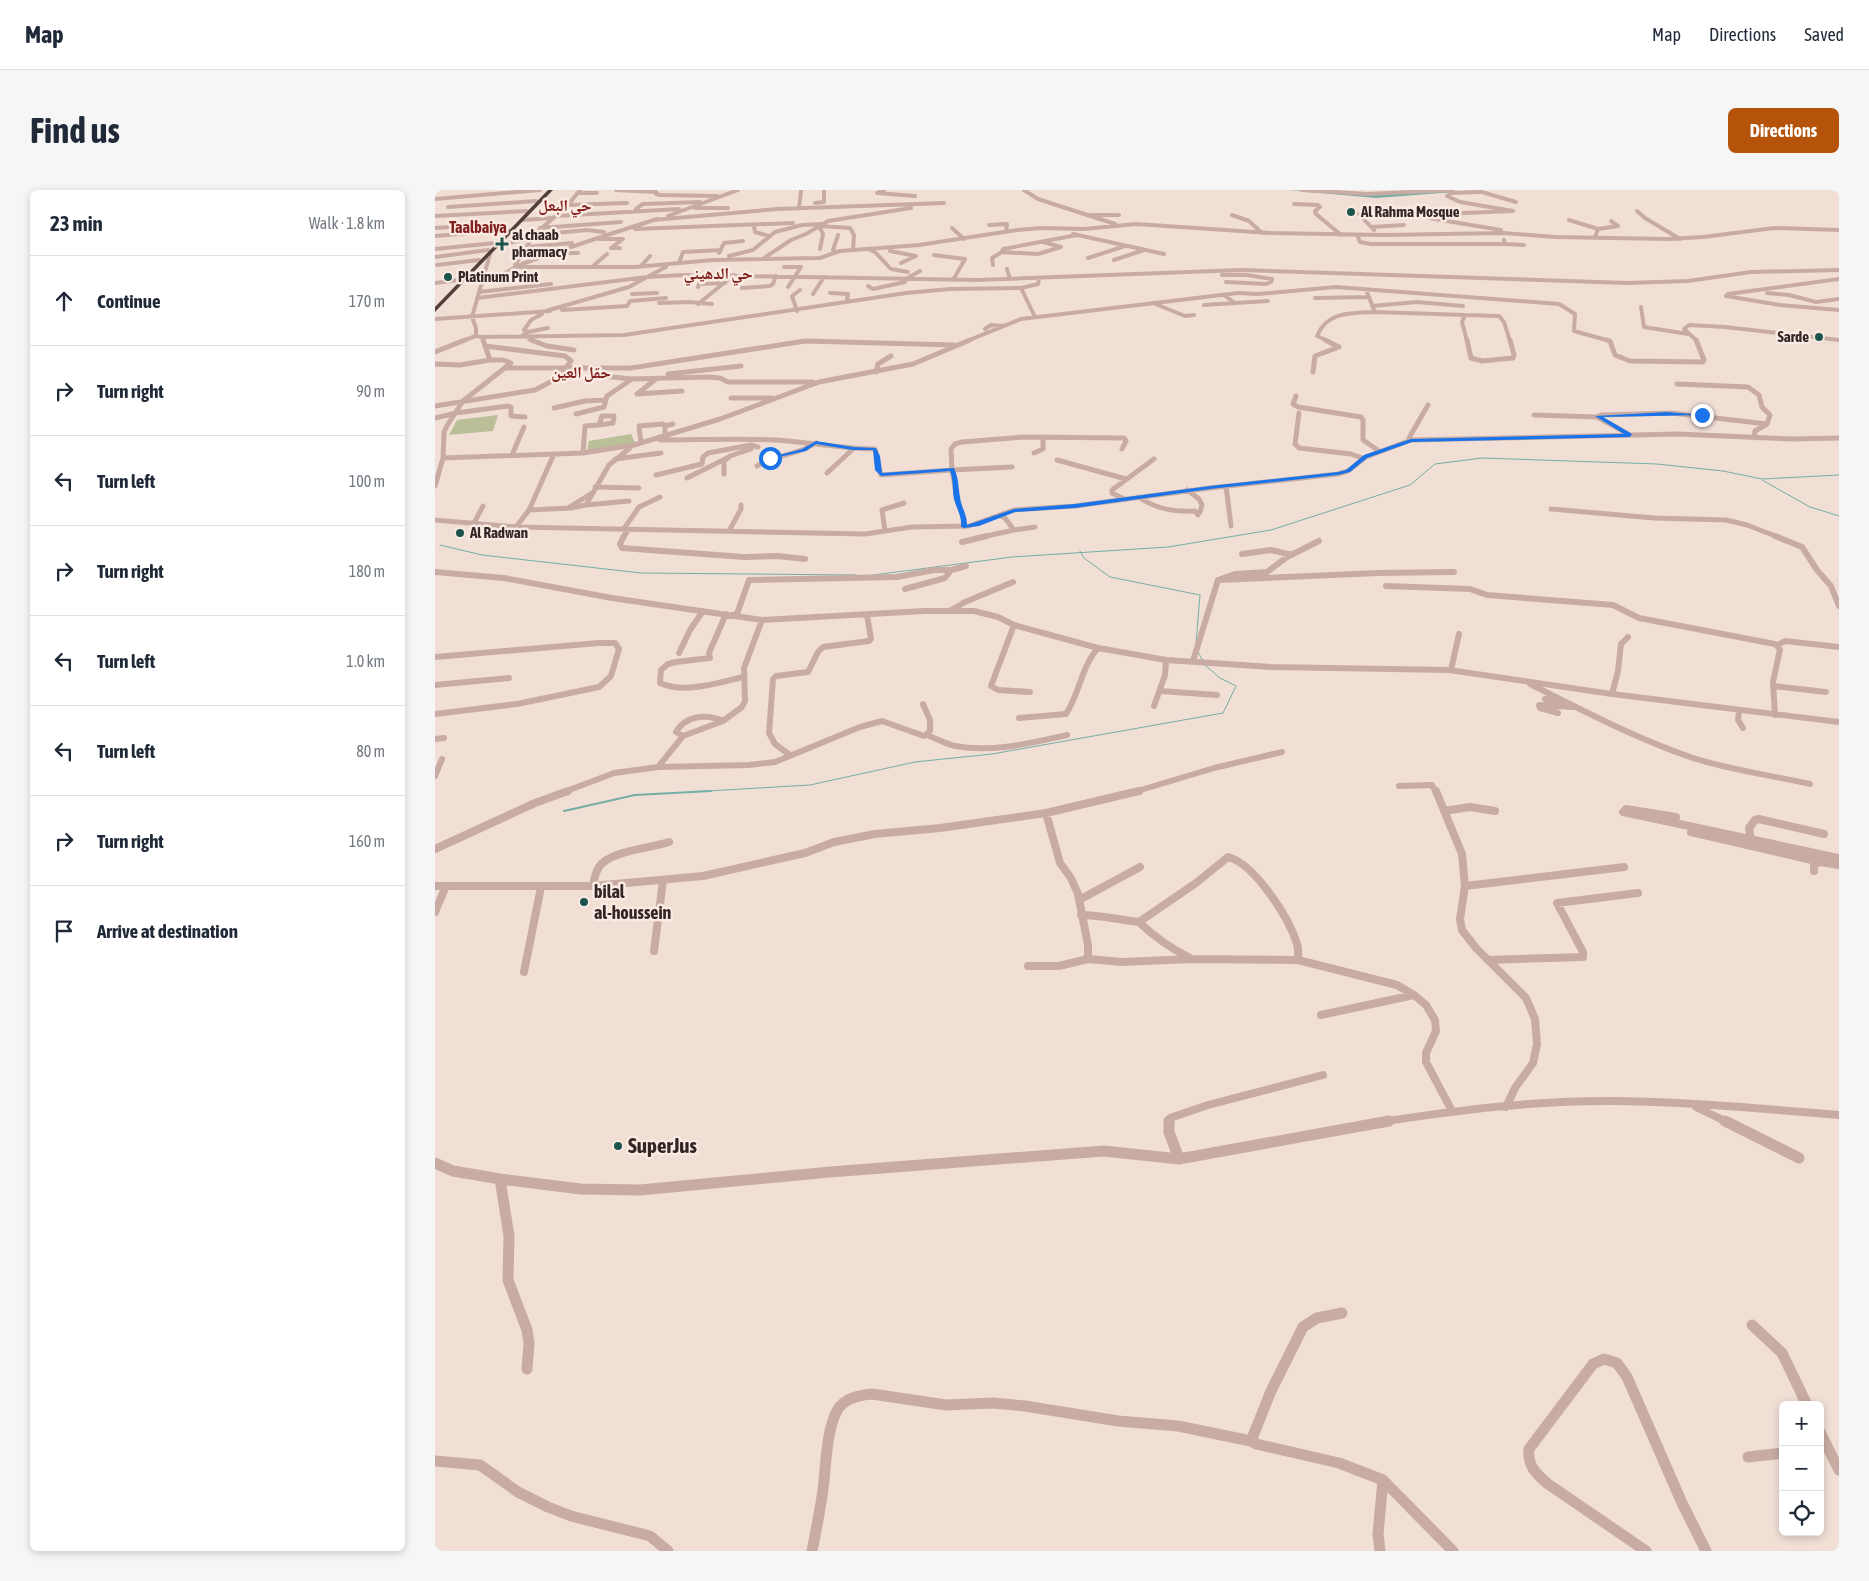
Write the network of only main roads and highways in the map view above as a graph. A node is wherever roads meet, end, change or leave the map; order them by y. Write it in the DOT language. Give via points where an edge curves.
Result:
graph roads {
  1 [pos="549,190"];
  2 [pos="497,243"];
  3 [pos="477,263"];
  4 [pos="435,304"];
  5 [pos="435,310"];
  1 -- 2 [label="highway"];
  1 -- 2 [label="highway"];
  2 -- 3 [label="highway"];
  3 -- 4 [label="highway"];
  3 -- 5 [label="highway"];
}
